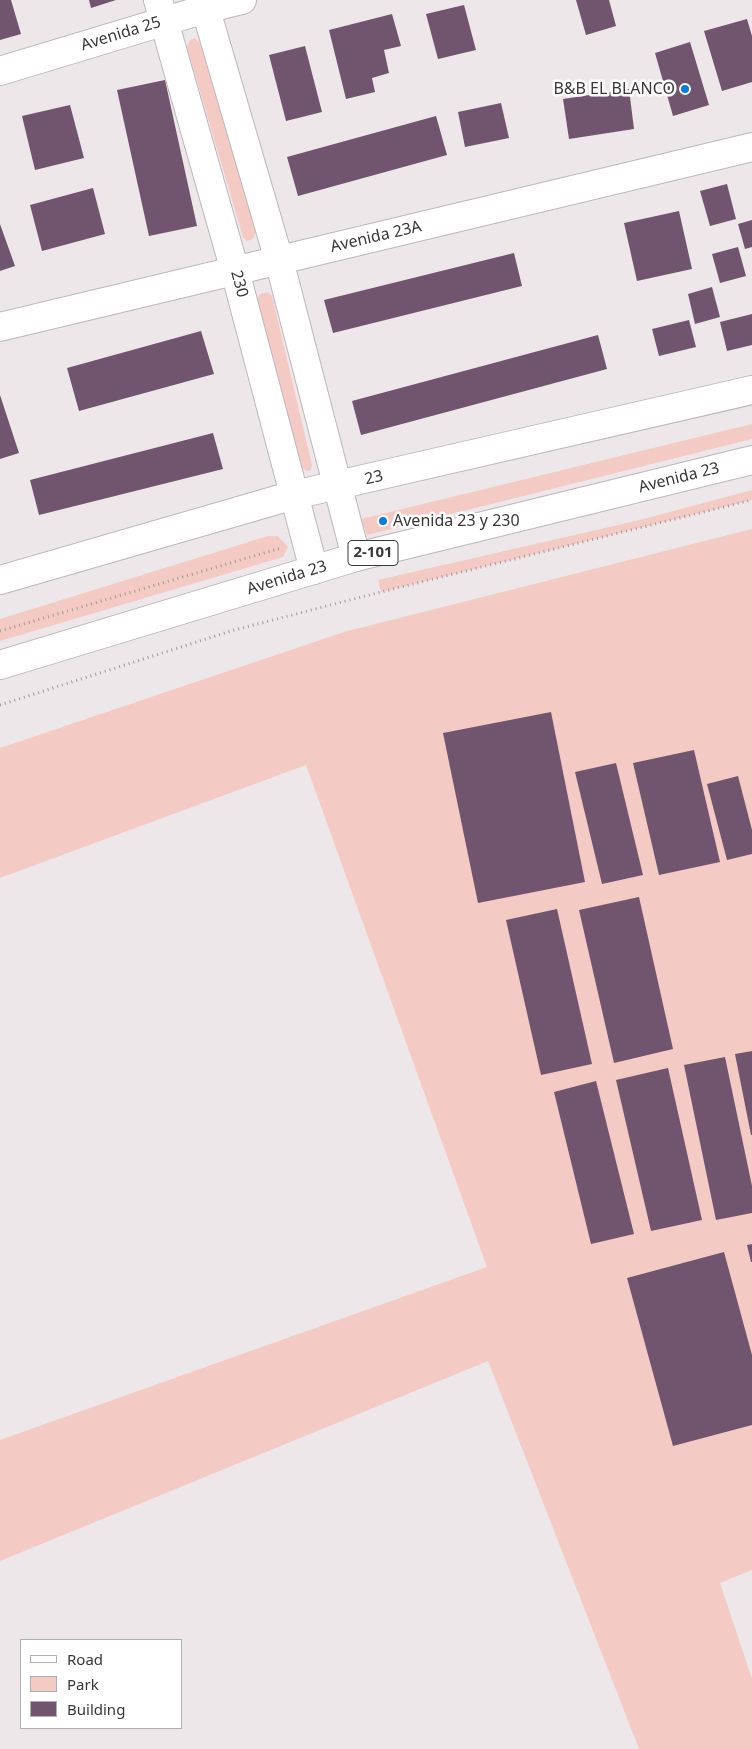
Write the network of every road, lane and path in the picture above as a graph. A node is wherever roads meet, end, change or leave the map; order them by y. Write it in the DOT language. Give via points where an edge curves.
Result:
graph roads {
  1 [pos="242,0"];
  2 [pos="204,4"];
  3 [pos="162,10"];
  4 [pos="0,71"];
  5 [pos="752,147"];
  6 [pos="279,260"];
  7 [pos="235,270"];
  8 [pos="0,327"];
  9 [pos="752,390"];
  10 [pos="752,460"];
  11 [pos="336,487"];
  12 [pos="294,495"];
  13 [pos="752,500"];
  14 [pos="356,557"];
  15 [pos="314,570"];
  16 [pos="0,580"];
  17 [pos="0,665"];
  18 [pos="0,705"];
  1 -- 2 [label="street, Avenida 25"];
  2 -- 3 [label="street, Avenida 25"];
  2 -- 6 [label="street"];
  3 -- 4 [label="street, Avenida 25"];
  3 -- 7 [label="street, 230"];
  5 -- 6 [label="street, Avenida 23A"];
  6 -- 7 [label="street, Avenida 23A"];
  6 -- 11 [label="street"];
  7 -- 8 [label="street, Avenida 23A"];
  7 -- 12 [label="street, 230"];
  9 -- 11 [label="street, 23"];
  10 -- 14 [label="street, Avenida 23 / 2-101"];
  11 -- 12 [label="street, 23"];
  11 -- 14 [label="street"];
  12 -- 15 [label="street, 230"];
  12 -- 16 [label="street, 23"];
  13 -- 18 [label="path" via="244,628"];
  14 -- 15 [label="street, Avenida 23 / 2-101"];
  15 -- 17 [label="street, Avenida 23 / 2-101"];
}
